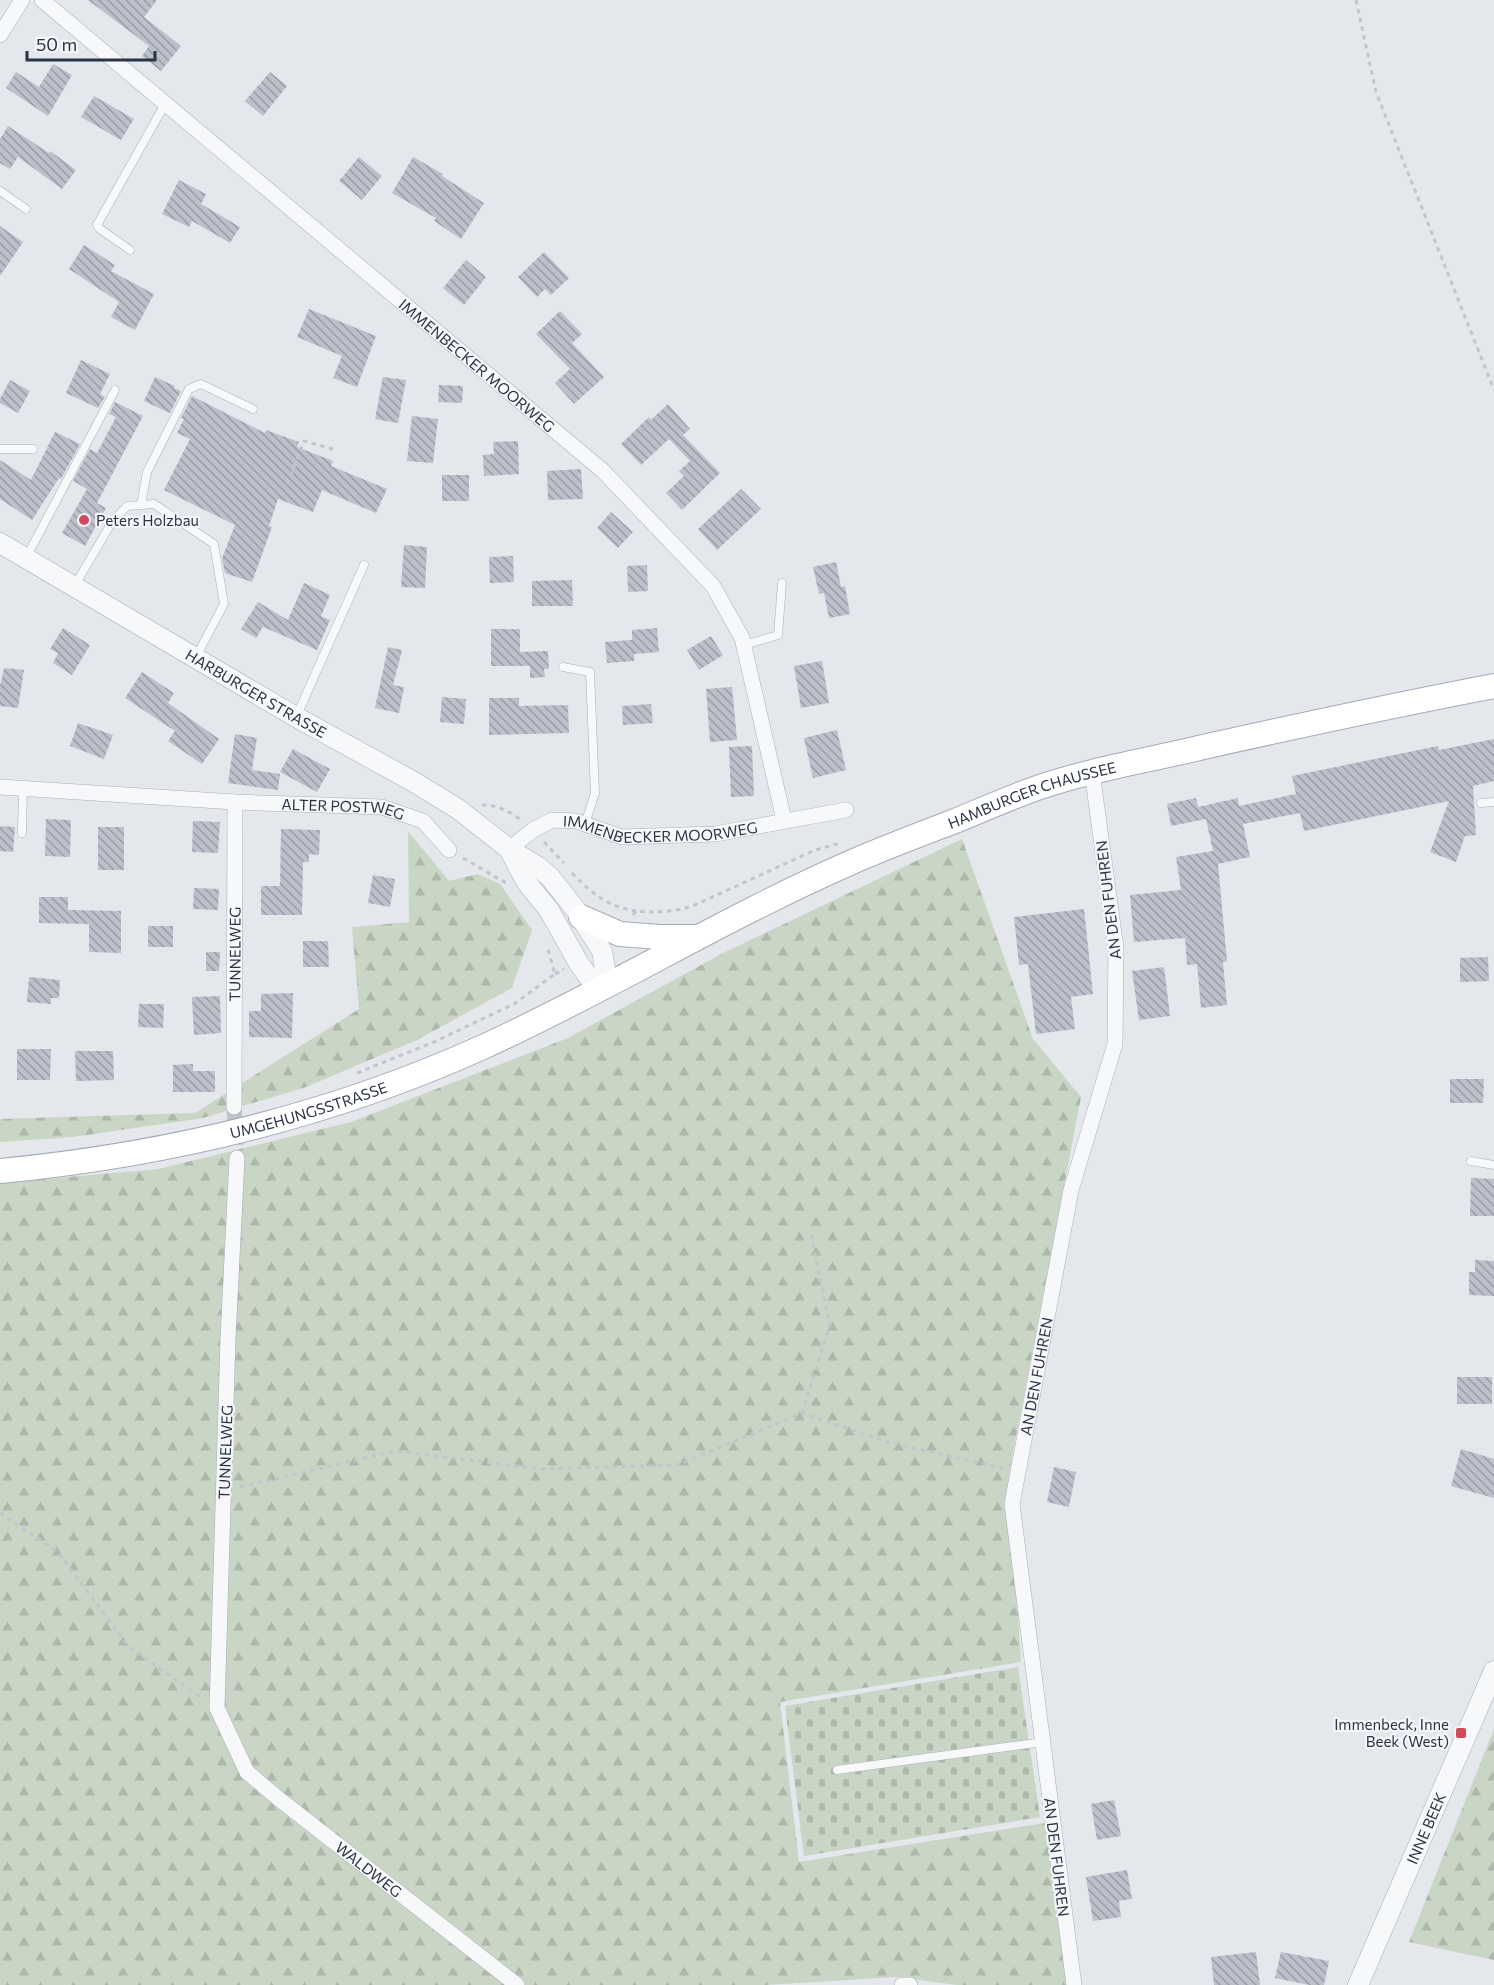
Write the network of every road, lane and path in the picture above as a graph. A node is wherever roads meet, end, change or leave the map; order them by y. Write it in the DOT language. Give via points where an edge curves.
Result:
graph roads {
  1 [pos="22,0"];
  2 [pos="42,0"];
  3 [pos="1356,0"];
  4 [pos="0,35"];
  5 [pos="165,104"];
  6 [pos="0,193"];
  7 [pos="26,209"];
  8 [pos="130,250"];
  9 [pos="115,390"];
  10 [pos="1494,390"];
  11 [pos="253,409"];
  12 [pos="0,449"];
  13 [pos="33,449"];
  14 [pos="336,450"];
  15 [pos="288,484"];
  16 [pos="141,505"];
  17 [pos="0,543"];
  18 [pos="26,558"];
  19 [pos="364,565"];
  20 [pos="782,583"];
  21 [pos="74,586"];
  22 [pos="744,645"];
  23 [pos="196,658"];
  24 [pos="563,667"];
  25 [pos="1494,686"];
  26 [pos="296,717"];
  27 [pos="1092,772"];
  28 [pos="0,787"];
  29 [pos="23,789"];
  30 [pos="235,802"];
  31 [pos="1494,802"];
  32 [pos="1481,803"];
  33 [pos="846,810"];
  34 [pos="784,820"];
  35 [pos="585,824"];
  36 [pos="22,833"];
  37 [pos="449,849"];
  38 [pos="509,849"];
  39 [pos="511,886"];
  40 [pos="581,917"];
  41 [pos="698,937"];
  42 [pos="547,945"];
  43 [pos="598,990"];
  44 [pos="356,1073"];
  45 [pos="234,1107"];
  46 [pos="237,1158"];
  47 [pos="1471,1161"];
  48 [pos="1494,1165"];
  49 [pos="0,1171"];
  50 [pos="811,1235"];
  51 [pos="802,1413"];
  52 [pos="1018,1471"];
  53 [pos="223,1491"];
  54 [pos="0,1514"];
  55 [pos="1494,1671"];
  56 [pos="217,1708"];
  57 [pos="1043,1742"];
  58 [pos="233,1743"];
  59 [pos="837,1770"];
  60 [pos="517,1985"];
  61 [pos="902,1985"];
  62 [pos="910,1985"];
  63 [pos="1074,1985"];
  64 [pos="1358,1985"];
  1 -- 4 [label="street"];
  2 -- 5 [label="street, IMMENBECKER MOORWEG"];
  3 -- 10 [label="path" via="1376,92"];
  5 -- 8 [label="lane" via="97,225"];
  5 -- 22 [label="street, IMMENBECKER MOORWEG" via="603,471 713,586"];
  6 -- 7 [label="lane"];
  9 -- 18 [label="lane"];
  11 -- 16 [label="lane" via="201,384 189,389 147,472"];
  12 -- 13 [label="lane"];
  14 -- 15 [label="path" via="304,441"];
  16 -- 21 [label="lane" via="127,506 112,522"];
  16 -- 23 [label="lane" via="154,504 214,544 224,604"];
  17 -- 18 [label="street, HARBURGER STRASSE"];
  18 -- 21 [label="street, HARBURGER STRASSE"];
  19 -- 26 [label="lane"];
  20 -- 22 [label="lane" via="778,635"];
  21 -- 23 [label="street, HARBURGER STRASSE"];
  22 -- 34 [label="street, IMMENBECKER MOORWEG"];
  23 -- 26 [label="street, HARBURGER STRASSE"];
  24 -- 35 [label="lane" via="590,672 595,793"];
  25 -- 27 [label="main road, HAMBURGER CHAUSSEE"];
  26 -- 38 [label="street, HARBURGER STRASSE" via="458,809"];
  27 -- 41 [label="main road, HAMBURGER CHAUSSEE" via="1037,788 853,861"];
  27 -- 52 [label="street, AN DEN FUHREN" via="1116,948 1115,1044 1071,1190"];
  28 -- 29 [label="street, ALTER POSTWEG"];
  29 -- 30 [label="street, ALTER POSTWEG"];
  29 -- 36 [label="lane"];
  30 -- 37 [label="street, ALTER POSTWEG" via="382,807 423,821"];
  30 -- 45 [label="street, TUNNELWEG"];
  31 -- 32 [label="lane"];
  33 -- 34 [label="street, IMMENBECKER MOORWEG"];
  34 -- 35 [label="street, IMMENBECKER MOORWEG" via="715,834 622,837"];
  35 -- 38 [label="street, IMMENBECKER MOORWEG" via="552,820"];
  37 -- 39 [label="path"];
  38 -- 40 [label="street, HARBURGER STRASSE" via="550,877"];
  38 -- 43 [label="street, HARBURGER STRASSE"];
  40 -- 41 [label="main road" via="620,934"];
  40 -- 43 [label="street, HARBURGER STRASSE" via="604,957 604,978"];
  41 -- 43 [label="main road, HAMBURGER CHAUSSEE"];
  42 -- 44 [label="path" via="555,974 514,1004"];
  43 -- 49 [label="main road, UMGEHUNGSSTRASSE" via="482,1048 293,1118 162,1149"];
  46 -- 53 [label="street, TUNNELWEG"];
  47 -- 48 [label="lane"];
  50 -- 51 [label="path" via="830,1325"];
  51 -- 52 [label="path" via="887,1442"];
  51 -- 53 [label="path" via="677,1465 542,1469 395,1451"];
  52 -- 57 [label="street, AN DEN FUHREN" via="1012,1504"];
  53 -- 56 [label="street, TUNNELWEG"];
  54 -- 56 [label="path" via="58,1552 129,1647"];
  55 -- 64 [label="street, INNE BEEK"];
  56 -- 58 [label="street, TUNNELWEG"];
  57 -- 59 [label="lane"];
  57 -- 63 [label="street, AN DEN FUHREN"];
  58 -- 60 [label="street, WALDWEG" via="247,1772"];
  61 -- 62 [label="street"];
}
